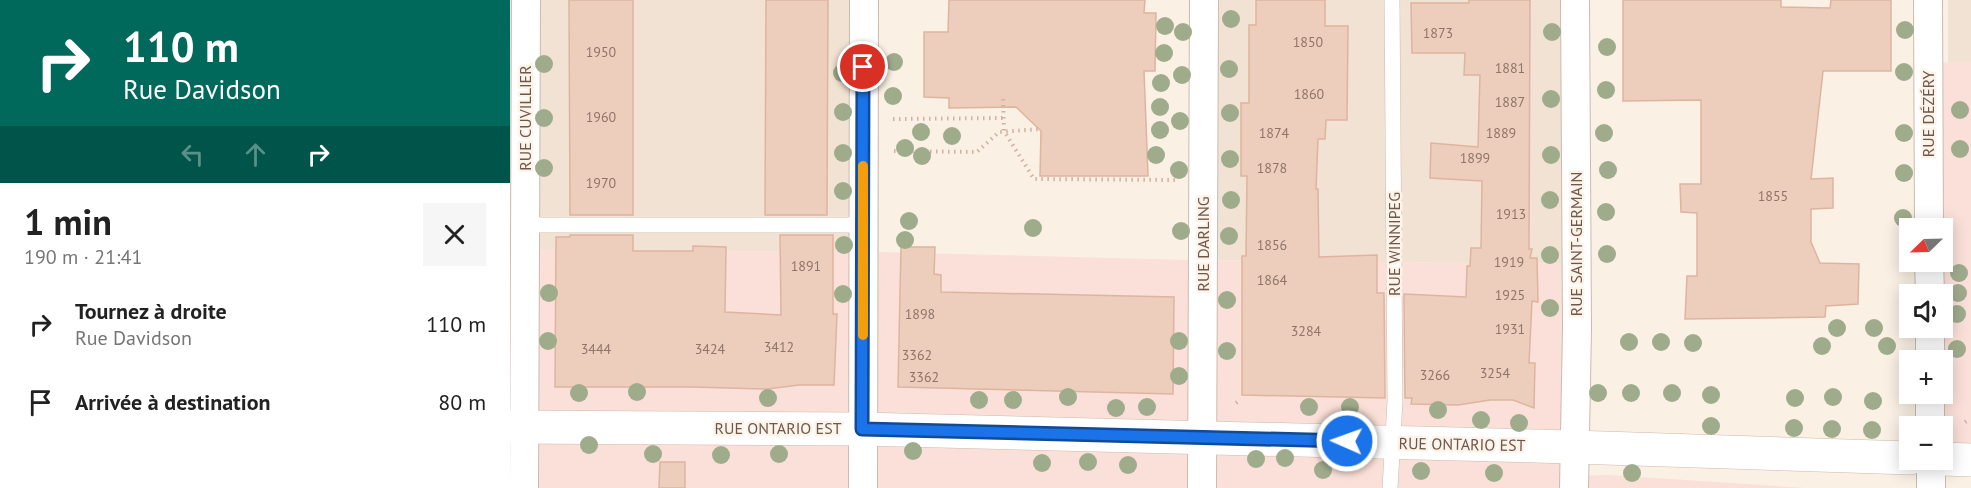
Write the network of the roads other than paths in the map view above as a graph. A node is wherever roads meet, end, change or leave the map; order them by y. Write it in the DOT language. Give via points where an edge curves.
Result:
graph roads {
  1 [pos="526,0"];
  2 [pos="864,0"];
  3 [pos="1204,0"];
  4 [pos="1392,0"];
  5 [pos="1575,0"];
  6 [pos="1928,0"];
  7 [pos="1929,218"];
  8 [pos="524,225"];
  9 [pos="863,225"];
  10 [pos="517,427"];
  11 [pos="862,429"];
  12 [pos="1202,437"];
  13 [pos="1392,443"];
  14 [pos="1573,447"];
  15 [pos="1899,458"];
  16 [pos="1953,459"];
  17 [pos="1971,460"];
  18 [pos="1931,470"];
  19 [pos="524,488"];
  20 [pos="863,488"];
  21 [pos="1202,488"];
  22 [pos="1390,488"];
  23 [pos="1574,488"];
  24 [pos="1931,488"];
  1 -- 8 [label="street, RUE CUVILLIER"];
  2 -- 9 [label="street"];
  3 -- 12 [label="street, RUE DARLING"];
  4 -- 13 [label="lane, RUE WINNIPEG"];
  5 -- 14 [label="street, RUE SAINT-GERMAIN" via="1577,328"];
  6 -- 7 [label="street, RUE DÉZÉRY"];
  8 -- 9 [label="lane"];
  8 -- 10 [label="street, RUE CUVILLIER"];
  9 -- 11 [label="street"];
  10 -- 11 [label="main road, RUE ONTARIO EST"];
  10 -- 19 [label="street, RUE CUVILLIER"];
  11 -- 12 [label="main road, RUE ONTARIO EST"];
  11 -- 20 [label="street"];
  12 -- 13 [label="main road, RUE ONTARIO EST"];
  12 -- 21 [label="street, RUE DARLING"];
  13 -- 14 [label="main road, RUE ONTARIO EST"];
  13 -- 22 [label="lane, RUE WINNIPEG"];
  14 -- 15 [label="main road, RUE ONTARIO EST"];
  14 -- 23 [label="street, RUE SAINT-GERMAIN"];
  16 -- 17 [label="main road"];
  18 -- 24 [label="street"];
}
